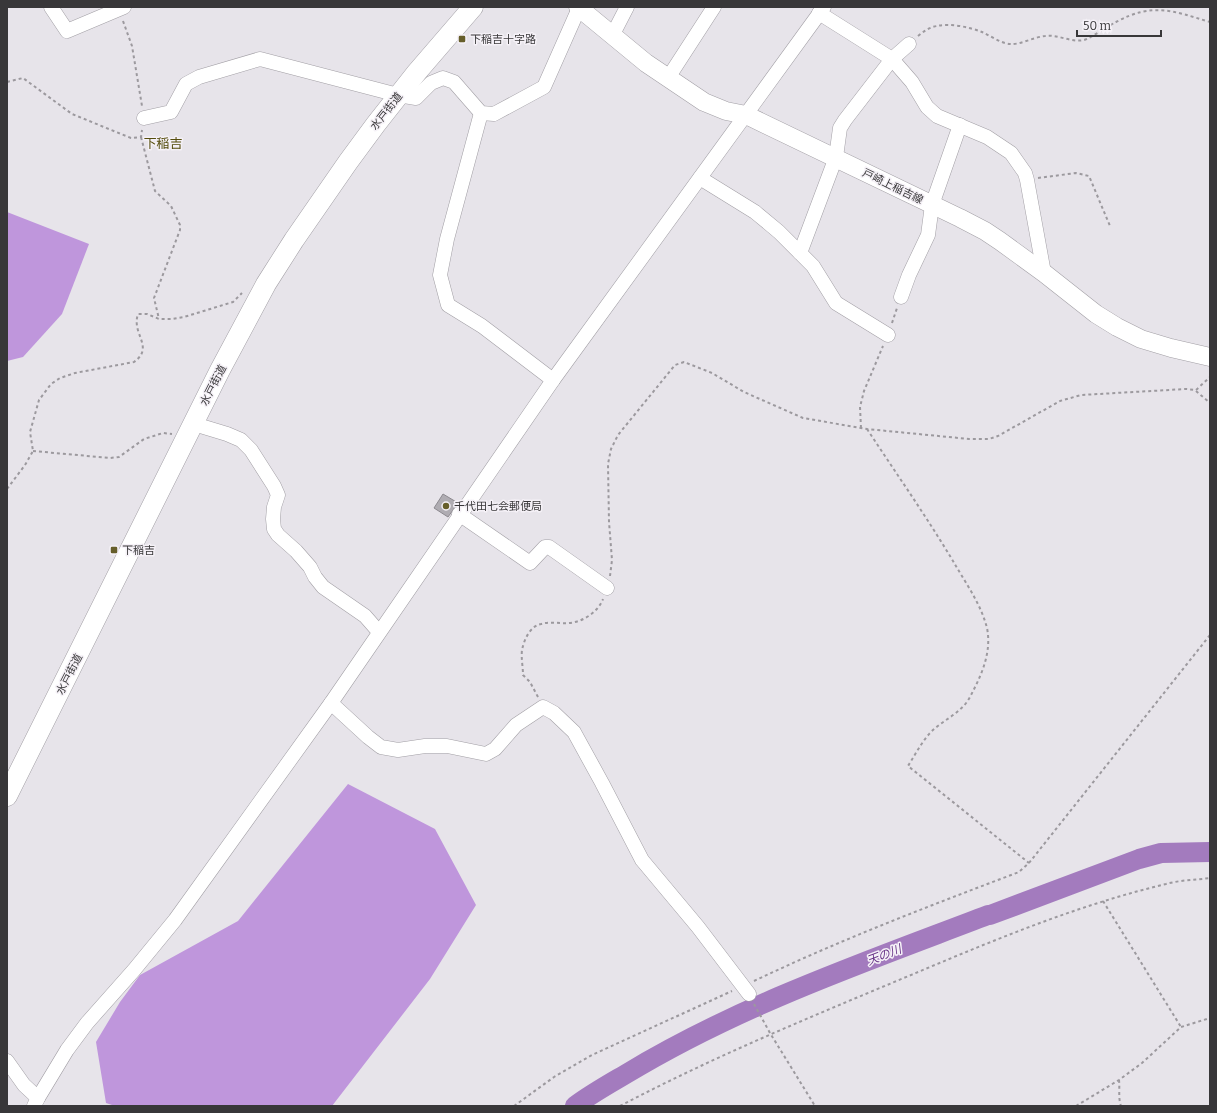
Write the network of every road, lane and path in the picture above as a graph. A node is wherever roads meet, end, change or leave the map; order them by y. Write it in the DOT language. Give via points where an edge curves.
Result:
graph roads {
  1 [pos="51,7"];
  2 [pos="473,7"];
  3 [pos="579,7"];
  4 [pos="626,7"];
  5 [pos="714,7"];
  6 [pos="121,8"];
  7 [pos="822,10"];
  8 [pos="1210,22"];
  9 [pos="612,36"];
  10 [pos="909,44"];
  11 [pos="892,59"];
  12 [pos="668,78"];
  13 [pos="7,82"];
  14 [pos="398,96"];
  15 [pos="482,113"];
  16 [pos="746,115"];
  17 [pos="144,118"];
  18 [pos="960,125"];
  19 [pos="141,137"];
  20 [pos="836,157"];
  21 [pos="700,178"];
  22 [pos="1027,180"];
  23 [pos="932,205"];
  24 [pos="1110,226"];
  25 [pos="800,253"];
  26 [pos="1044,273"];
  27 [pos="243,293"];
  28 [pos="901,297"];
  29 [pos="159,319"];
  30 [pos="888,335"];
  31 [pos="1210,357"];
  32 [pos="1210,377"];
  33 [pos="553,380"];
  34 [pos="1196,390"];
  35 [pos="1210,403"];
  36 [pos="861,428"];
  37 [pos="867,429"];
  38 [pos="189,433"];
  39 [pos="33,451"];
  40 [pos="7,489"];
  41 [pos="459,514"];
  42 [pos="607,588"];
  43 [pos="379,632"];
  44 [pos="1210,635"];
  45 [pos="331,703"];
  46 [pos="543,707"];
  47 [pos="7,796"];
  48 [pos="1029,863"];
  49 [pos="1210,878"];
  50 [pos="1103,901"];
  51 [pos="746,990"];
  52 [pos="1210,1018"];
  53 [pos="1181,1027"];
  54 [pos="770,1033"];
  55 [pos="7,1061"];
  56 [pos="1119,1080"];
  57 [pos="36,1102"];
  58 [pos="514,1106"];
  59 [pos="620,1106"];
  60 [pos="815,1106"];
  61 [pos="1076,1106"];
  62 [pos="1121,1106"];
  1 -- 6 [label="street" via="67,31"];
  2 -- 14 [label="highway, 水戸街道"];
  3 -- 9 [label="main road, 戸崎上稲吉線"];
  3 -- 15 [label="street" via="544,87 494,114"];
  4 -- 9 [label="street"];
  5 -- 12 [label="street"];
  6 -- 17 [label="path" via="132,46"];
  7 -- 11 [label="street"];
  7 -- 16 [label="street"];
  8 -- 10 [label="path" via="1174,12 1155,10 1128,15 1085,40 1049,35 1010,44 969,28 937,26 925,30"];
  9 -- 12 [label="main road, 戸崎上稲吉線"];
  10 -- 11 [label="street"];
  11 -- 18 [label="street" via="912,82 927,107 937,116"];
  11 -- 20 [label="street" via="840,128"];
  12 -- 16 [label="main road, 戸崎上稲吉線" via="704,102 726,111"];
  13 -- 19 [label="path" via="24,78 72,114 131,138"];
  14 -- 15 [label="street" via="416,98 431,83 443,78 454,82"];
  14 -- 17 [label="street" via="260,59 199,77 186,84 171,112"];
  14 -- 38 [label="highway, 水戸街道" via="348,162 290,246 220,370"];
  15 -- 33 [label="street" via="447,239 440,275 448,305 482,326"];
  16 -- 20 [label="main road, 戸崎上稲吉線"];
  16 -- 21 [label="street"];
  17 -- 19 [label="path"];
  18 -- 22 [label="street" via="987,137 1011,153"];
  18 -- 23 [label="street"];
  19 -- 29 [label="path" via="156,191 171,206 180,225 154,298"];
  20 -- 23 [label="main road, 戸崎上稲吉線"];
  20 -- 25 [label="street"];
  21 -- 25 [label="street" via="755,212"];
  21 -- 33 [label="street"];
  22 -- 24 [label="path" via="1076,173 1088,176"];
  22 -- 26 [label="street"];
  23 -- 26 [label="main road, 戸崎上稲吉線" via="995,237"];
  23 -- 28 [label="street" via="928,235"];
  25 -- 30 [label="street" via="813,266 836,303"];
  26 -- 31 [label="main road, 戸崎上稲吉線" via="1096,314 1123,330 1141,339"];
  27 -- 29 [label="path" via="233,302 184,317"];
  28 -- 30 [label="path"];
  29 -- 39 [label="path" via="147,314 138,314 135,320 144,349 134,362 75,373 51,384 38,400 30,432"];
  30 -- 36 [label="path" via="864,391 860,407"];
  32 -- 34 [label="path"];
  33 -- 41 [label="street"];
  34 -- 35 [label="path"];
  34 -- 37 [label="path" via="1081,395 1060,401 1010,431 988,439"];
  36 -- 37 [label="path"];
  36 -- 42 [label="path" via="803,418 744,392 712,373 684,362 675,365 618,435 611,449 608,474 612,567"];
  37 -- 48 [label="path" via="959,572 979,607 987,629 986,663 969,699 961,710 929,734 908,766"];
  38 -- 39 [label="path" via="163,433 144,439 119,457"];
  38 -- 43 [label="street" via="228,434 241,440 251,450 278,495 273,520 278,535 310,567 322,587 365,616"];
  38 -- 47 [label="highway, 水戸街道"];
  39 -- 40 [label="path"];
  41 -- 42 [label="street" via="530,563 545,547 549,548"];
  41 -- 43 [label="street"];
  42 -- 46 [label="path" via="602,602 594,613 571,623 541,624 533,628 526,637 522,651 523,675 530,682"];
  43 -- 45 [label="street"];
  44 -- 48 [label="path"];
  45 -- 46 [label="street" via="381,747 398,750 447,746 486,754 495,749 516,725"];
  45 -- 57 [label="street" via="175,920 67,1050"];
  46 -- 51 [label="street" via="554,713 574,732 642,860"];
  48 -- 51 [label="path" via="1019,872 810,954"];
  49 -- 50 [label="path" via="1167,883"];
  50 -- 53 [label="path"];
  50 -- 54 [label="path" via="1038,924"];
  51 -- 54 [label="path"];
  51 -- 58 [label="path" via="592,1055 554,1077"];
  52 -- 53 [label="path"];
  53 -- 56 [label="path" via="1142,1063"];
  54 -- 59 [label="path"];
  54 -- 60 [label="path"];
  55 -- 57 [label="street"];
  56 -- 61 [label="path"];
  56 -- 62 [label="path"];
}
